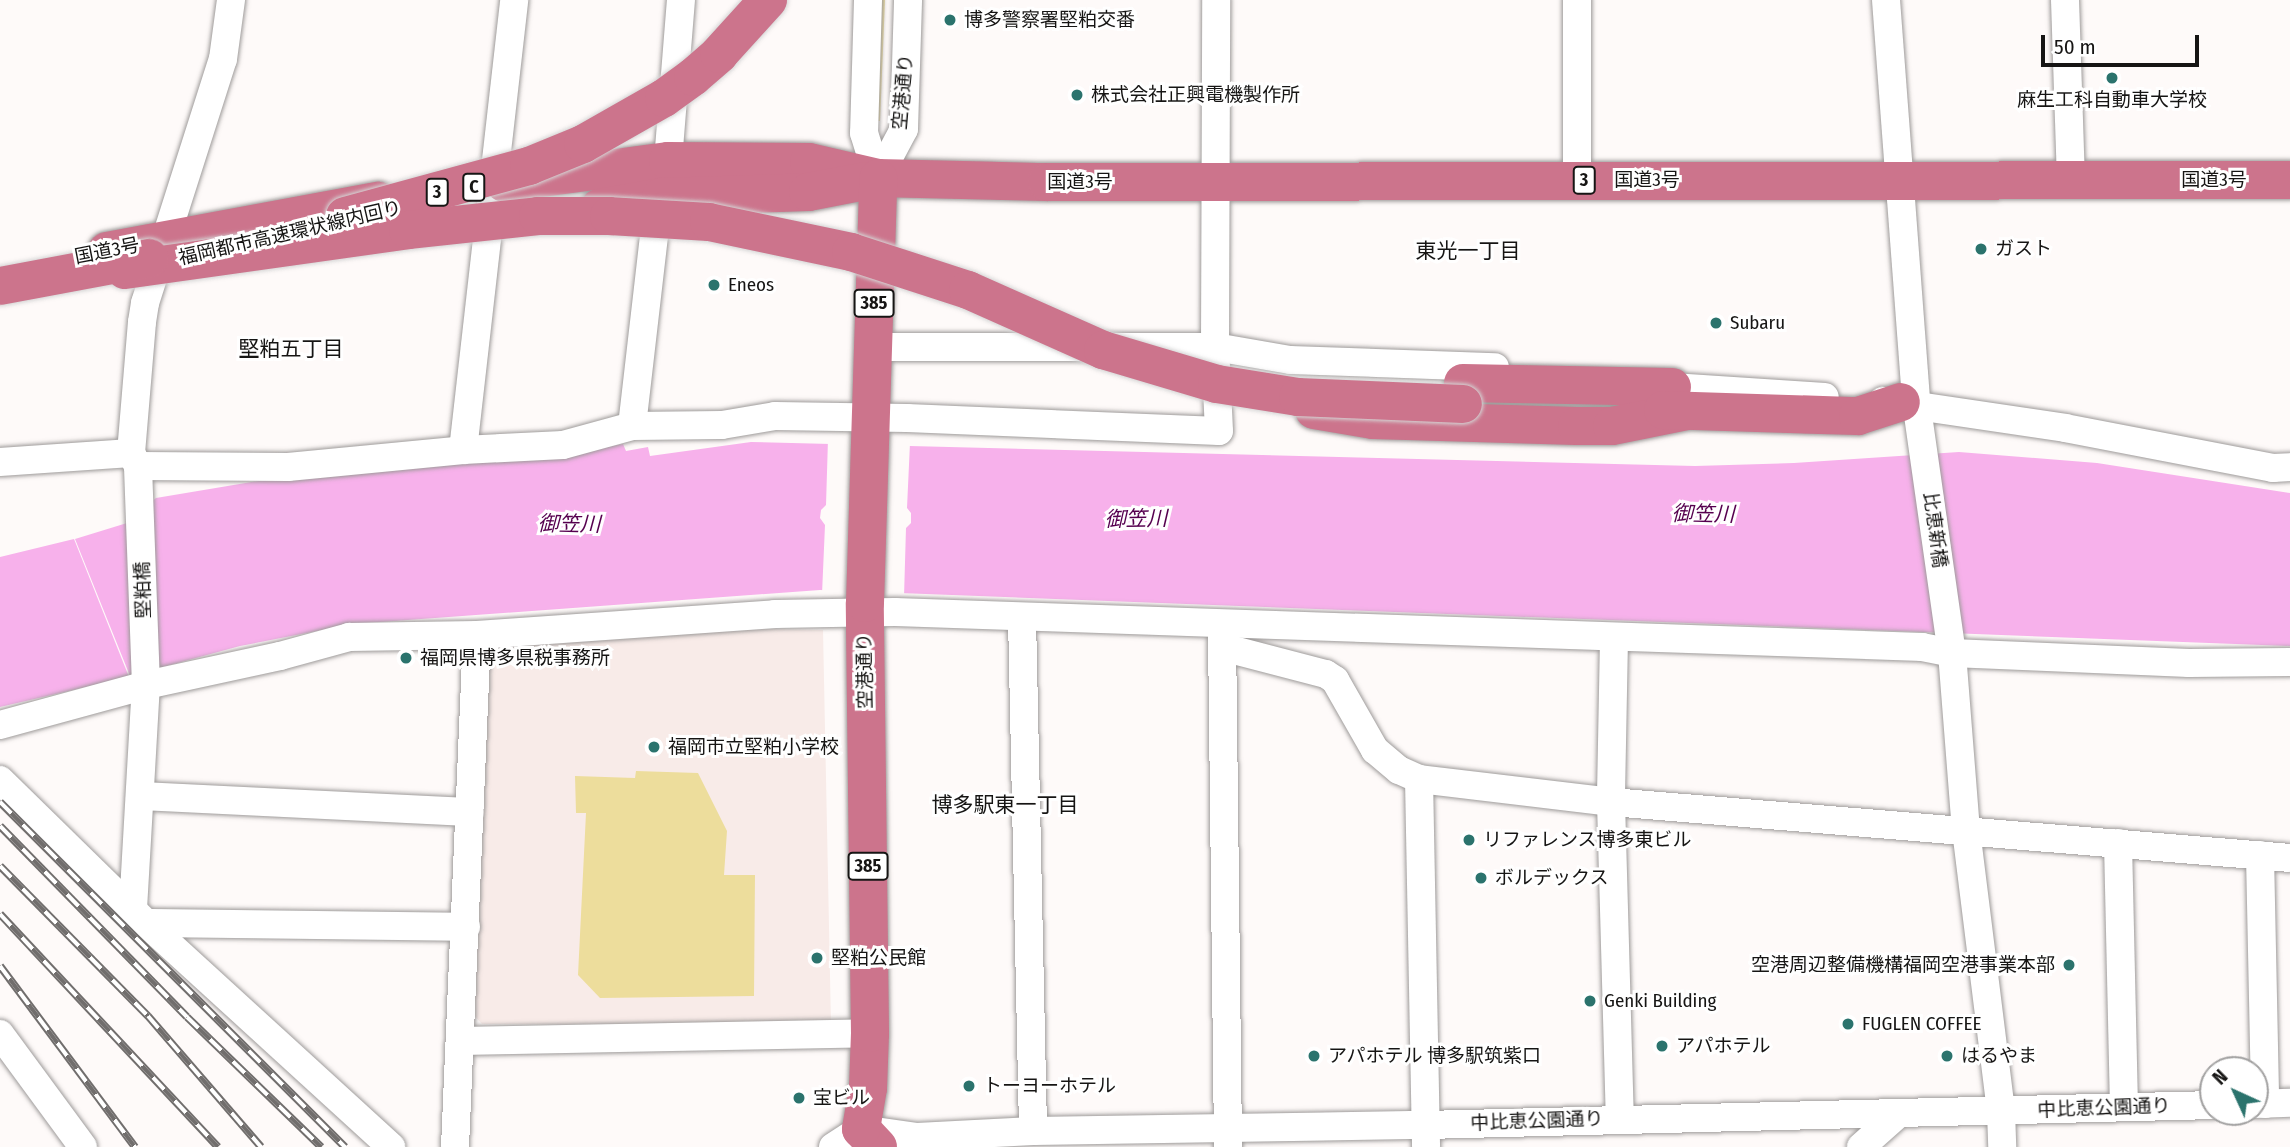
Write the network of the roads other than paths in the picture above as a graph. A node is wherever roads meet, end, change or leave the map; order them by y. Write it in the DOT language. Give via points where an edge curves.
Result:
graph roads {
  1 [pos="232,0"];
  2 [pos="514,0"];
  3 [pos="681,0"];
  4 [pos="771,0"];
  5 [pos="868,0"];
  6 [pos="908,0"];
  7 [pos="1216,0"];
  8 [pos="1577,0"];
  9 [pos="1886,0"];
  10 [pos="2065,0"];
  11 [pos="878,178"];
  12 [pos="2071,178"];
  13 [pos="665,179"];
  14 [pos="1577,180"];
  15 [pos="2290,180"];
  16 [pos="1900,181"];
  17 [pos="1216,183"];
  18 [pos="495,184"];
  19 [pos="488,228"];
  20 [pos="152,260"];
  21 [pos="0,271"];
  22 [pos="0,288"];
  23 [pos="0,301"];
  24 [pos="873,347"];
  25 [pos="1215,347"];
  26 [pos="1679,399"];
  27 [pos="1909,405"];
  28 [pos="869,422"];
  29 [pos="632,426"];
  30 [pos="463,450"];
  31 [pos="134,460"];
  32 [pos="0,462"];
  33 [pos="2290,467"];
  34 [pos="864,608"];
  35 [pos="1022,617"];
  36 [pos="477,635"];
  37 [pos="1222,636"];
  38 [pos="1614,639"];
  39 [pos="1952,653"];
  40 [pos="2290,662"];
  41 [pos="146,685"];
  42 [pos="0,725"];
  43 [pos="1419,779"];
  44 [pos="0,780"];
  45 [pos="141,796"];
  46 [pos="1611,803"];
  47 [pos="470,812"];
  48 [pos="1966,830"];
  49 [pos="2118,843"];
  50 [pos="2260,855"];
  51 [pos="2290,858"];
  52 [pos="140,916"];
  53 [pos="466,927"];
  54 [pos="870,1033"];
  55 [pos="0,1034"];
  56 [pos="461,1041"];
  57 [pos="2270,1104"];
  58 [pos="2199,1105"];
  59 [pos="2124,1107"];
  60 [pos="2001,1111"];
  61 [pos="1898,1114"];
  62 [pos="1620,1118"];
  63 [pos="1033,1131"];
  64 [pos="1425,1136"];
  65 [pos="1228,1138"];
  66 [pos="857,1141"];
  67 [pos="83,1147"];
  68 [pos="391,1147"];
  69 [pos="455,1147"];
  70 [pos="1861,1147"];
  71 [pos="2002,1147"];
  1 -- 20 [label="street, 堅粕橋" via="222,59"];
  2 -- 18 [label="street"];
  3 -- 13 [label="street"];
  4 -- 20 [label="highway, C, bridge" via="693,77 583,144 439,193"];
  5 -- 11 [label="street, 空港通り" via="864,133"];
  6 -- 11 [label="street, 空港通り" via="904,130"];
  7 -- 17 [label="street"];
  8 -- 14 [label="street"];
  9 -- 16 [label="street, 比恵新橋"];
  10 -- 12 [label="street"];
  11 -- 13 [label="highway, 国道3号 / 3" via="808,192"];
  11 -- 17 [label="highway, 国道3号 / 3"];
  11 -- 24 [label="highway, 空港通り / 385"];
  12 -- 15 [label="highway, 国道3号 / 3"];
  12 -- 16 [label="highway, 国道3号 / 3"];
  13 -- 18 [label="highway, 国道3号 / 3"];
  13 -- 19 [label="highway, 国道3号 / 3"];
  13 -- 29 [label="street"];
  14 -- 16 [label="highway, 国道3号 / 3"];
  14 -- 17 [label="highway, 国道3号 / 3"];
  16 -- 27 [label="street, 比恵新橋"];
  17 -- 25 [label="street"];
  18 -- 19 [label="street"];
  18 -- 20 [label="highway, 国道3号 / 3" via="407,195"];
  19 -- 20 [label="highway, 国道3号 / 3"];
  19 -- 30 [label="street"];
  20 -- 21 [label="highway, 国道3号 / 3"];
  20 -- 22 [label="highway, C, bridge"];
  20 -- 23 [label="highway, 国道3号 / 3"];
  20 -- 26 [label="highway, bridge" via="538,216 709,222 851,252 968,290 1103,349 1217,384 1298,397"];
  20 -- 26 [label="highway" via="519,210 607,204 709,208 851,230 975,271 1110,332 1219,365 1297,377 1620,388"];
  20 -- 31 [label="street, 堅粕橋" via="142,322"];
  24 -- 25 [label="street"];
  24 -- 28 [label="highway, 空港通り / 385"];
  25 -- 26 [label="street" via="1290,360 1621,374"];
  25 -- 28 [label="street" via="1219,431"];
  26 -- 27 [label="street"];
  26 -- 27 [label="highway" via="1858,416"];
  27 -- 33 [label="street" via="2065,428 2273,468"];
  27 -- 39 [label="street, 比恵新橋"];
  28 -- 29 [label="street" via="775,416 722,425"];
  28 -- 34 [label="highway, 空港通り / 385"];
  29 -- 30 [label="street" via="563,446"];
  30 -- 31 [label="street" via="288,467"];
  31 -- 32 [label="street"];
  31 -- 41 [label="street, 堅粕橋" via="140,496"];
  34 -- 35 [label="street"];
  34 -- 36 [label="street"];
  34 -- 54 [label="highway, 空港通り / 385"];
  35 -- 37 [label="street"];
  35 -- 63 [label="street"];
  36 -- 41 [label="street" via="349,637"];
  36 -- 47 [label="street"];
  37 -- 38 [label="street"];
  37 -- 43 [label="street" via="1335,680 1375,750"];
  37 -- 65 [label="street"];
  38 -- 39 [label="street" via="1922,647"];
  38 -- 46 [label="street"];
  39 -- 40 [label="street" via="2189,663"];
  39 -- 48 [label="street, 比恵新橋"];
  41 -- 42 [label="street"];
  41 -- 45 [label="street, 堅粕橋"];
  43 -- 46 [label="street"];
  43 -- 64 [label="street"];
  44 -- 52 [label="street"];
  45 -- 47 [label="street"];
  45 -- 52 [label="street, 堅粕橋"];
  46 -- 48 [label="street"];
  46 -- 62 [label="street"];
  47 -- 53 [label="street"];
  48 -- 49 [label="street"];
  48 -- 60 [label="street, 比恵新橋"];
  49 -- 50 [label="street"];
  49 -- 59 [label="street"];
  50 -- 51 [label="street"];
  50 -- 57 [label="street"];
  52 -- 53 [label="street"];
  52 -- 68 [label="street"];
  53 -- 56 [label="street"];
  54 -- 56 [label="street"];
  54 -- 66 [label="highway, 空港通り / 385" via="868,1088"];
  55 -- 67 [label="street"];
  56 -- 69 [label="street"];
  58 -- 59 [label="street, 中比恵公園通り"];
  59 -- 60 [label="street, 中比恵公園通り"];
  60 -- 61 [label="street, 中比恵公園通り"];
  60 -- 71 [label="street, 比恵新橋"];
  61 -- 62 [label="street, 中比恵公園通り"];
  61 -- 70 [label="street"];
  62 -- 64 [label="street, 中比恵公園通り"];
  63 -- 65 [label="street, 中比恵公園通り"];
  63 -- 66 [label="street, 中比恵公園通り"];
  64 -- 65 [label="street, 中比恵公園通り"];
}
